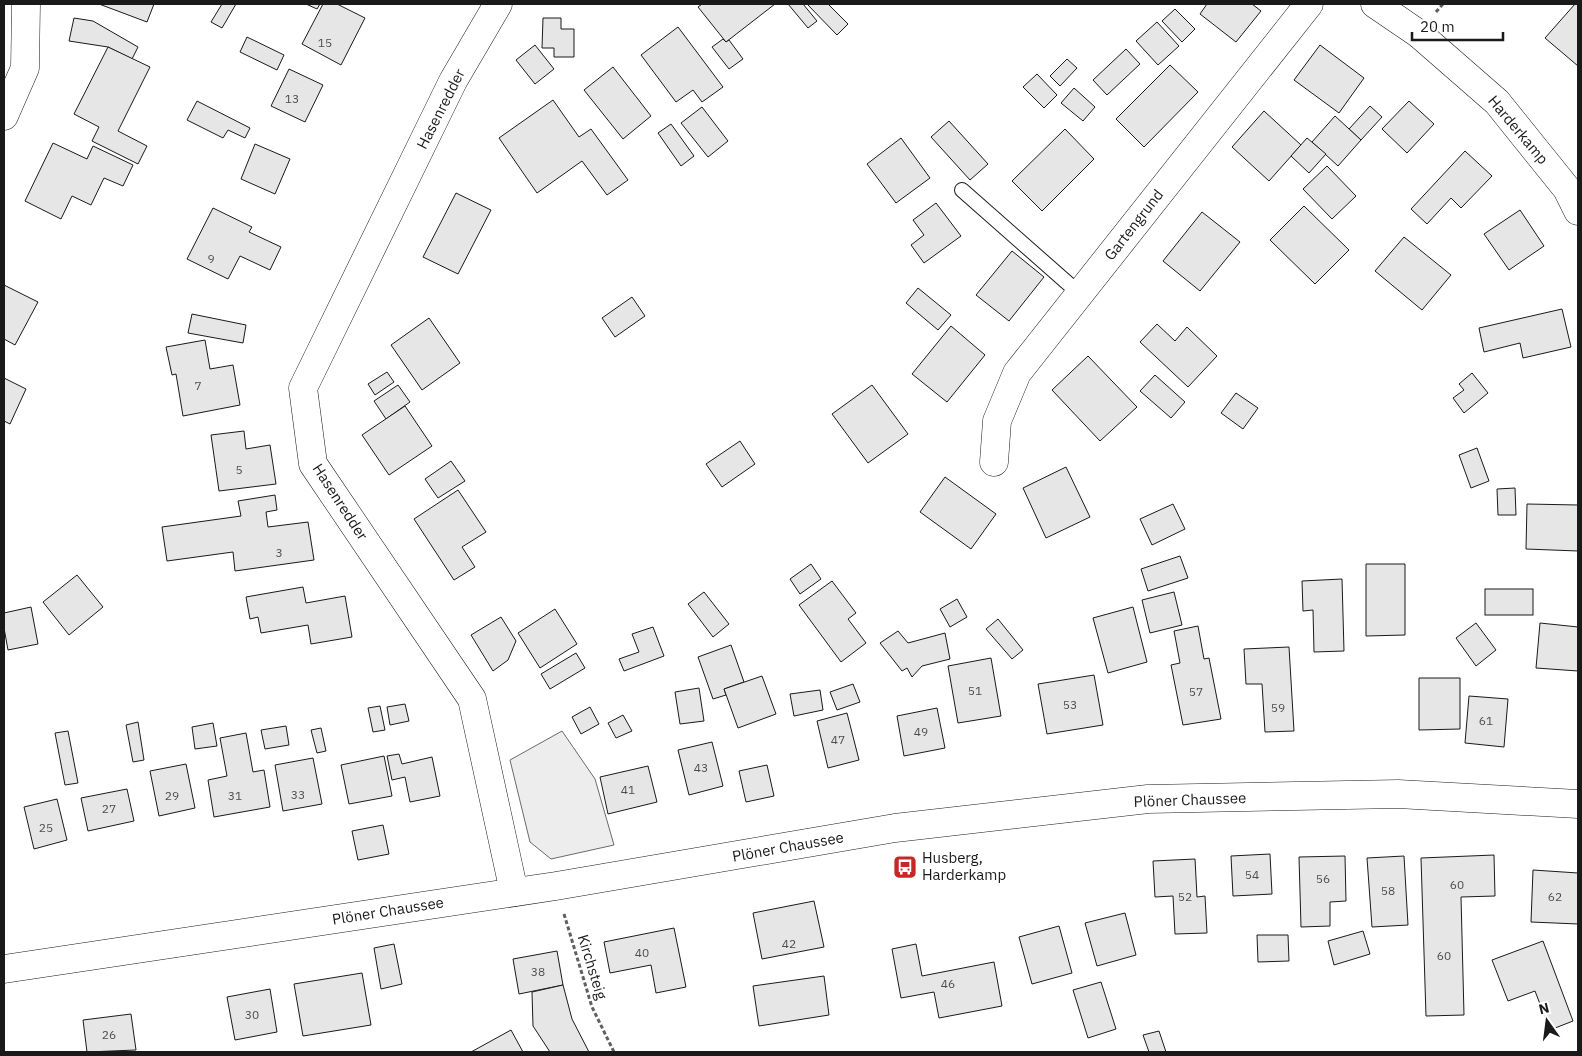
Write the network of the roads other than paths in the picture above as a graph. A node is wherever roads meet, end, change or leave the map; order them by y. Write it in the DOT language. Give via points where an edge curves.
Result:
graph roads {
  1 [pos="26,4"];
  2 [pos="498,4"];
  3 [pos="1309,4"];
  4 [pos="1375,4"];
  5 [pos="4,116"];
  6 [pos="962,190"];
  7 [pos="1578,211"];
  8 [pos="1080,294"];
  9 [pos="994,462"];
  10 [pos="1578,804"];
  11 [pos="514,892"];
  12 [pos="4,969"];
  1 -- 5 [label="street" via="25,68"];
  2 -- 11 [label="street, Hasenredder" via="453,81 302,388 312,464 472,699"];
  3 -- 8 [label="street, Gartengrund"];
  4 -- 7 [label="street, Harderkamp" via="1419,34 1497,102 1567,188"];
  6 -- 8 [label="lane"];
  8 -- 9 [label="street, Gartengrund" via="1017,374 997,421"];
  10 -- 11 [label="street, Plöner Chaussee" via="1398,794 1148,800 895,828"];
  11 -- 12 [label="street, Plöner Chaussee"];
}
